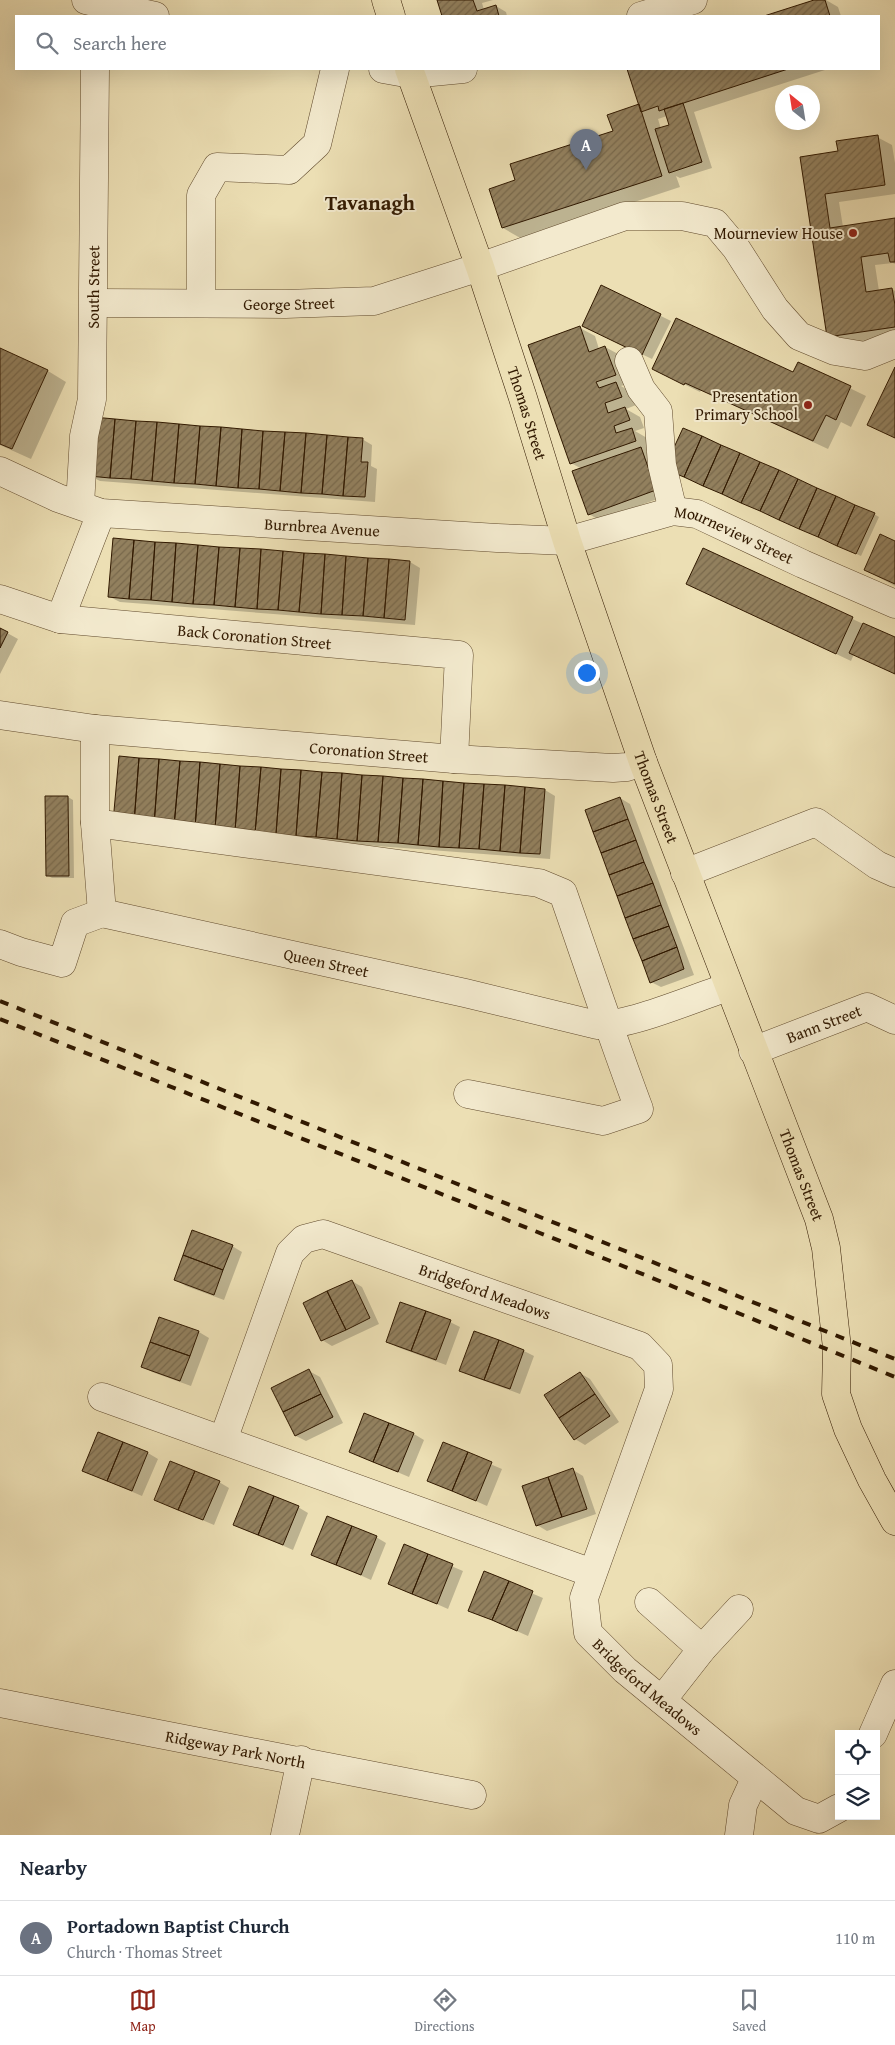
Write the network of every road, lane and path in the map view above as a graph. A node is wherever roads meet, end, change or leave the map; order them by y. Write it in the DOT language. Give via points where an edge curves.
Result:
graph roads {
  1 [pos="386,0"];
  2 [pos="690,0"];
  3 [pos="94,6"];
  4 [pos="150,15"];
  5 [pos="391,15"];
  6 [pos="644,15"];
  7 [pos="95,70"];
  8 [pos="335,70"];
  9 [pos="391,70"];
  10 [pos="445,70"];
  11 [pos="410,72"];
  12 [pos="480,267"];
  13 [pos="94,303"];
  14 [pos="201,303"];
  15 [pos="895,344"];
  16 [pos="630,361"];
  17 [pos="0,471"];
  18 [pos="90,509"];
  19 [pos="673,511"];
  20 [pos="567,541"];
  21 [pos="0,599"];
  22 [pos="895,604"];
  23 [pos="60,619"];
  24 [pos="0,715"];
  25 [pos="95,729"];
  26 [pos="454,759"];
  27 [pos="643,762"];
  28 [pos="95,823"];
  29 [pos="685,873"];
  30 [pos="895,873"];
  31 [pos="102,913"];
  32 [pos="0,944"];
  33 [pos="728,987"];
  34 [pos="895,1020"];
  35 [pos="608,1025"];
  36 [pos="754,1051"];
  37 [pos="468,1094"];
  38 [pos="102,1397"];
  39 [pos="223,1440"];
  40 [pos="895,1521"];
  41 [pos="592,1573"];
  42 [pos="649,1602"];
  43 [pos="738,1609"];
  44 [pos="702,1649"];
  45 [pos="895,1684"];
  46 [pos="662,1700"];
  47 [pos="0,1703"];
  48 [pos="875,1730"];
  49 [pos="300,1760"];
  50 [pos="755,1779"];
  51 [pos="472,1794"];
  52 [pos="835,1810"];
  53 [pos="284,1835"];
  54 [pos="739,1835"];
  1 -- 5 [label="main road"];
  2 -- 6 [label="street"];
  3 -- 4 [label="street"];
  7 -- 13 [label="street, South Street"];
  8 -- 14 [label="street" via="317,144 289,170 217,167 201,195"];
  9 -- 11 [label="street"];
  10 -- 11 [label="street"];
  11 -- 12 [label="main road, Thomas Street"];
  12 -- 14 [label="street, George Street" via="374,301"];
  12 -- 15 [label="street, George Street" via="625,216 682,216 715,223 736,248 775,309 800,336 836,351 865,356"];
  12 -- 20 [label="main road, Thomas Street"];
  13 -- 14 [label="street, George Street"];
  13 -- 18 [label="street, South Street" via="92,399 84,436"];
  16 -- 19 [label="street" via="641,389 658,411 662,465"];
  17 -- 18 [label="street, Burnbrea Avenue"];
  18 -- 20 [label="street, Burnbrea Avenue"];
  18 -- 23 [label="street"];
  19 -- 20 [label="street, Mourneview Street"];
  19 -- 22 [label="street, Mourneview Street" via="697,514"];
  20 -- 27 [label="main road, Thomas Street"];
  21 -- 23 [label="street"];
  23 -- 26 [label="street, Back Coronation Street" via="459,655"];
  24 -- 25 [label="street, Coronation Street"];
  25 -- 26 [label="street, Coronation Street"];
  25 -- 28 [label="street"];
  26 -- 27 [label="street, Coronation Street" via="613,768"];
  27 -- 29 [label="main road, Thomas Street"];
  28 -- 31 [label="street"];
  28 -- 35 [label="street" via="539,883 563,893"];
  29 -- 30 [label="street" via="816,822 877,865"];
  29 -- 33 [label="main road, Thomas Street"];
  31 -- 32 [label="street" via="75,923 62,963"];
  31 -- 35 [label="street, Queen Street"];
  33 -- 35 [label="street, Queen Street"];
  33 -- 36 [label="main road, Thomas Street"];
  34 -- 36 [label="street, Bann Street" via="867,1007"];
  35 -- 37 [label="street" via="639,1109 603,1121"];
  36 -- 40 [label="main road, Thomas Street" via="819,1220 826,1248 837,1348 836,1394 848,1429"];
  38 -- 39 [label="street"];
  39 -- 41 [label="street"];
  39 -- 41 [label="street, Bridgeford Meadows" via="290,1252 304,1239 322,1234 640,1346 658,1365 659,1389"];
  41 -- 46 [label="street, Bridgeford Meadows" via="584,1598 588,1633 625,1670"];
  42 -- 44 [label="street"];
  43 -- 44 [label="street"];
  44 -- 46 [label="street"];
  45 -- 48 [label="street"];
  46 -- 50 [label="street, Bridgeford Meadows"];
  47 -- 49 [label="street, Ridgeway Park North"];
  49 -- 51 [label="street, Ridgeway Park North"];
  49 -- 53 [label="street"];
  50 -- 52 [label="street, Bridgeford Meadows" via="796,1811 819,1819"];
  50 -- 54 [label="street" via="743,1805"];
}
